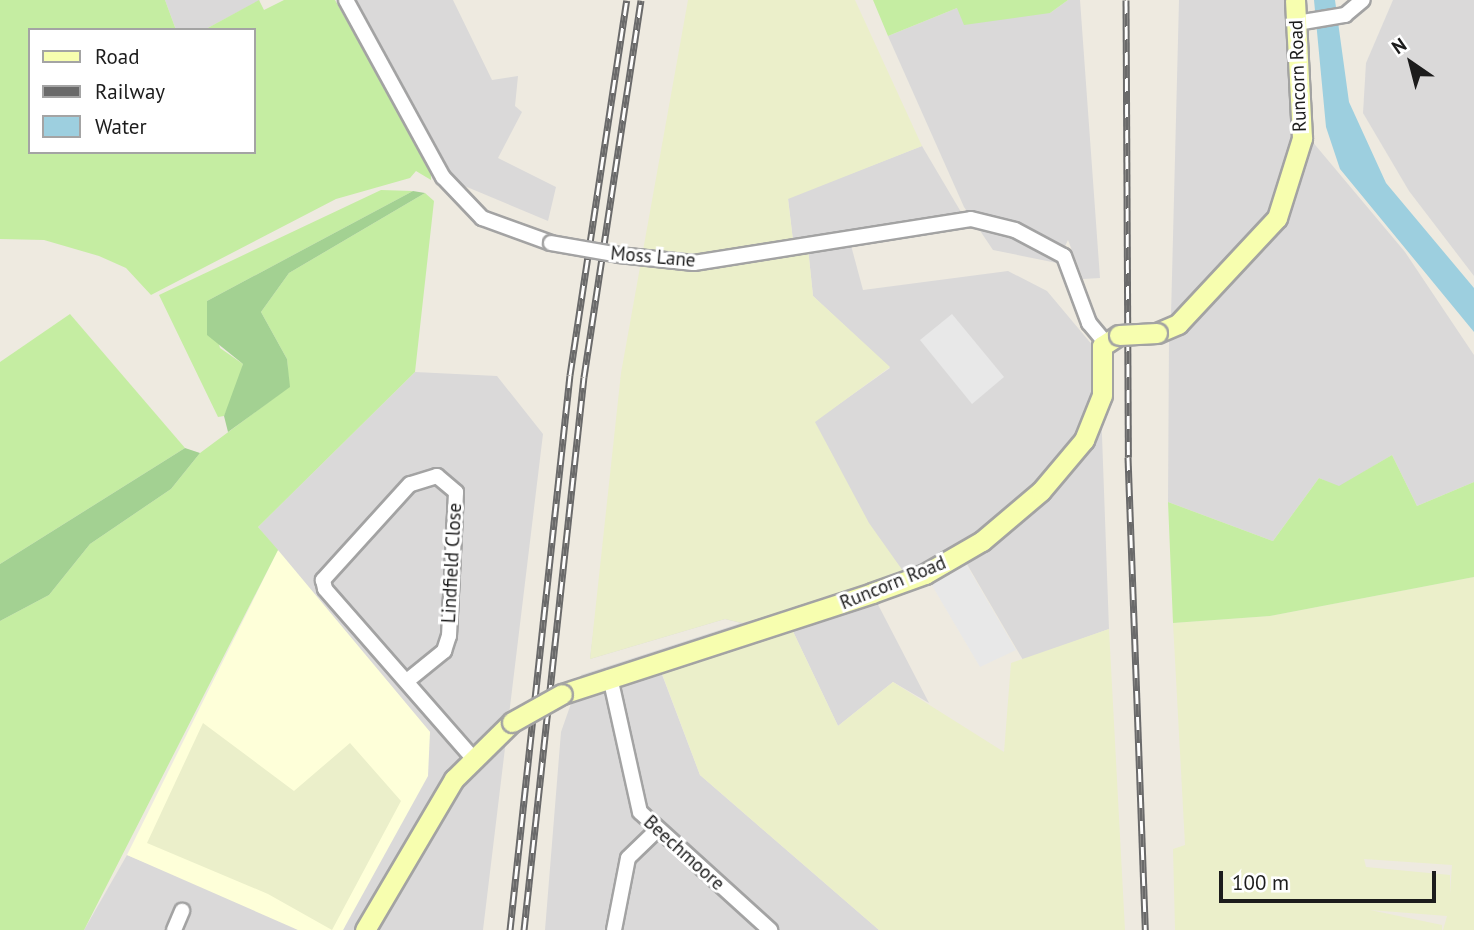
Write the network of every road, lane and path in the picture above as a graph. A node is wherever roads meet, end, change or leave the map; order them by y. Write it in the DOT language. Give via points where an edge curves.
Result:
graph roads {
  1 [pos="346,0"];
  2 [pos="1295,0"];
  3 [pos="1363,0"];
  4 [pos="1302,22"];
  5 [pos="1112,339"];
  6 [pos="610,677"];
  7 [pos="407,681"];
  8 [pos="471,756"];
  9 [pos="657,830"];
  10 [pos="182,911"];
  11 [pos="174,930"];
  12 [pos="365,930"];
  13 [pos="614,930"];
  14 [pos="770,930"];
  1 -- 5 [label="street, Moss Lane, bridge" via="443,177 482,218 551,243 694,263 971,219 1015,230 1064,256 1089,323"];
  2 -- 4 [label="street, Runcorn Road"];
  3 -- 4 [label="street" via="1339,17"];
  4 -- 5 [label="street, Runcorn Road, bridge" via="1302,138 1277,218 1178,324 1157,333"];
  5 -- 6 [label="street, Runcorn Road" via="1102,395 1084,440 1041,491 982,541 883,589"];
  6 -- 8 [label="street, Runcorn Road, bridge" via="562,694 512,722"];
  6 -- 9 [label="street, Beechmoore" via="632,789 640,813"];
  7 -- 7 [label="street, Lindfield Close" via="323,580 410,484 437,477 456,492 449,636 444,651"];
  7 -- 8 [label="street, Lindfield Close"];
  8 -- 12 [label="street, Runcorn Road" via="421,828"];
  9 -- 13 [label="street" via="628,858"];
  9 -- 14 [label="street, Beechmoore"];
  10 -- 11 [label="street"];
}
